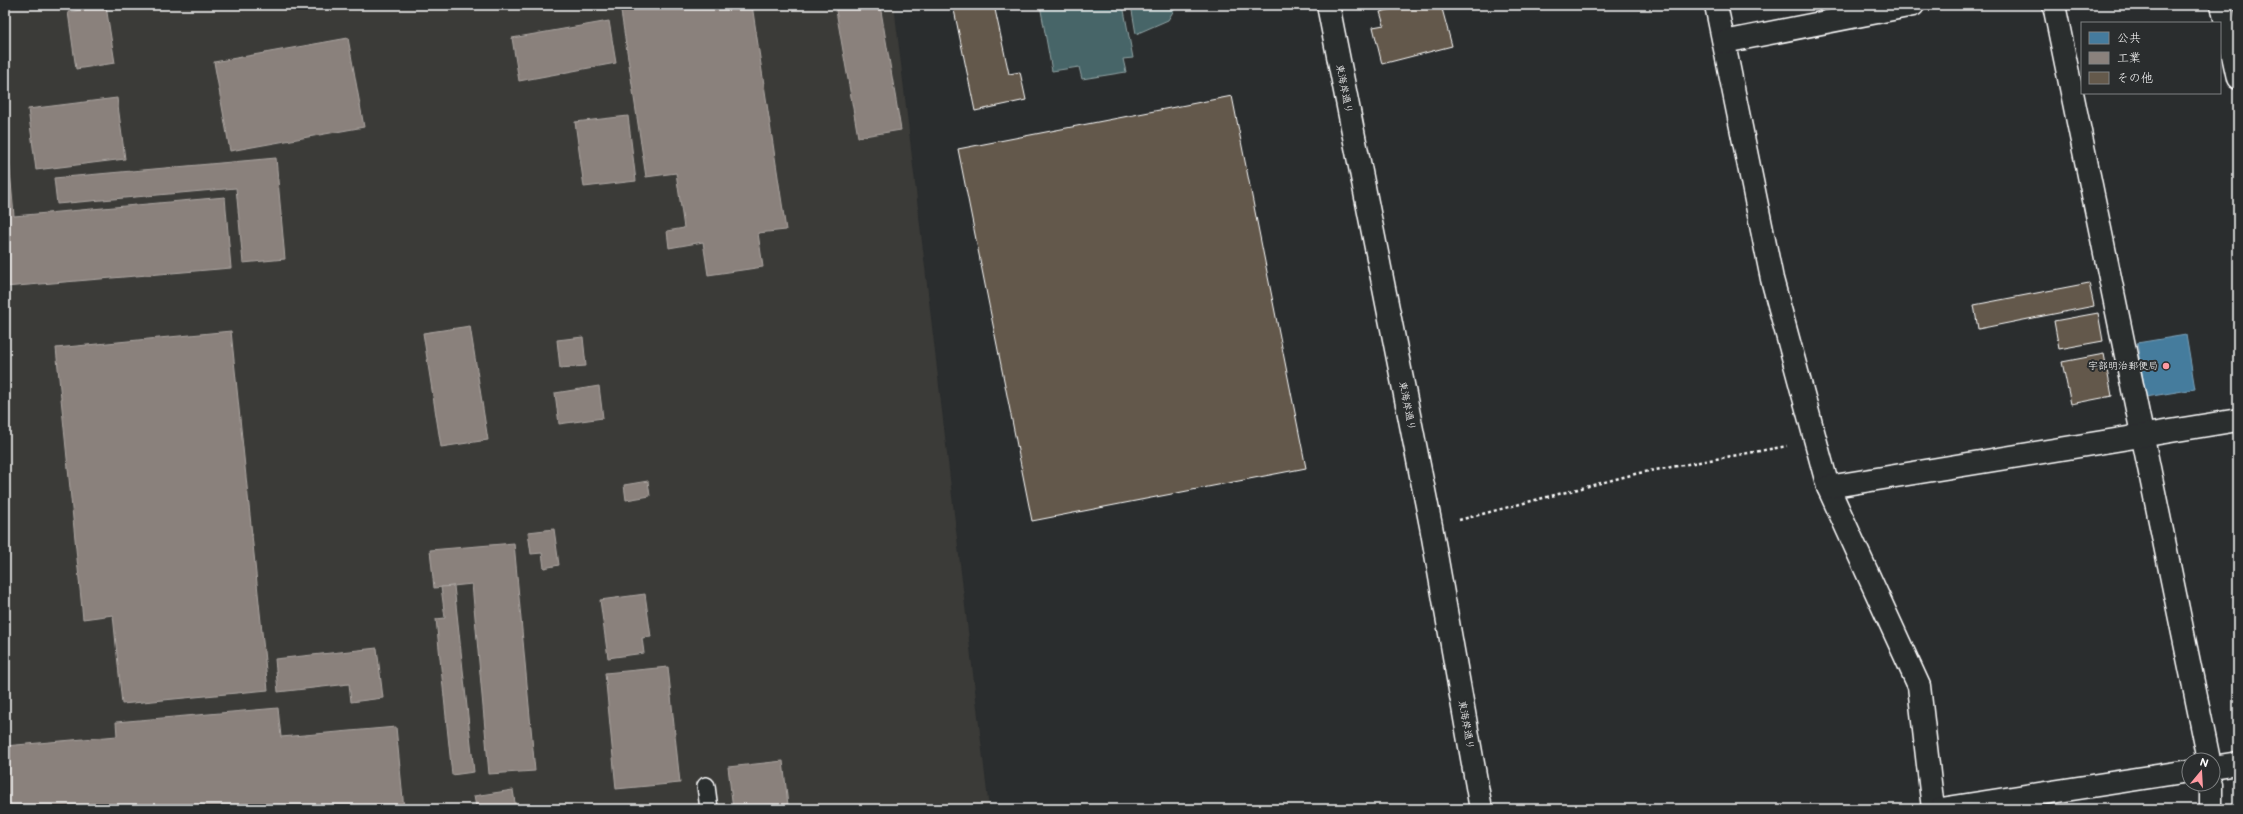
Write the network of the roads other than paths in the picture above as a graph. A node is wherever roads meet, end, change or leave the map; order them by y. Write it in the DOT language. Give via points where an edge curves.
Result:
graph roads {
  1 [pos="1328,5"];
  2 [pos="1716,5"];
  3 [pos="1913,5"];
  4 [pos="2054,5"];
  5 [pos="2222,5"];
  6 [pos="1724,42"];
  7 [pos="2238,78"];
  8 [pos="2238,420"];
  9 [pos="2143,437"];
  10 [pos="1828,487"];
  11 [pos="2207,752"];
  12 [pos="2238,763"];
  13 [pos="2221,766"];
  14 [pos="2181,771"];
  15 [pos="706,786"];
  16 [pos="2210,792"];
  17 [pos="709,809"];
  18 [pos="1481,809"];
  19 [pos="1933,809"];
  20 [pos="1941,809"];
  21 [pos="2211,809"];
  1 -- 18 [label="street, 東海岸通り" via="1431,526"];
  2 -- 6 [label="street"];
  3 -- 6 [label="street"];
  4 -- 9 [label="street"];
  5 -- 7 [label="street"];
  6 -- 10 [label="street" via="1772,279"];
  8 -- 9 [label="street"];
  9 -- 10 [label="street"];
  9 -- 11 [label="street"];
  10 -- 19 [label="street" via="1919,686"];
  12 -- 13 [label="street"];
  14 -- 20 [label="street"];
  15 -- 17 [label="lane"];
  16 -- 21 [label="street"];
}
